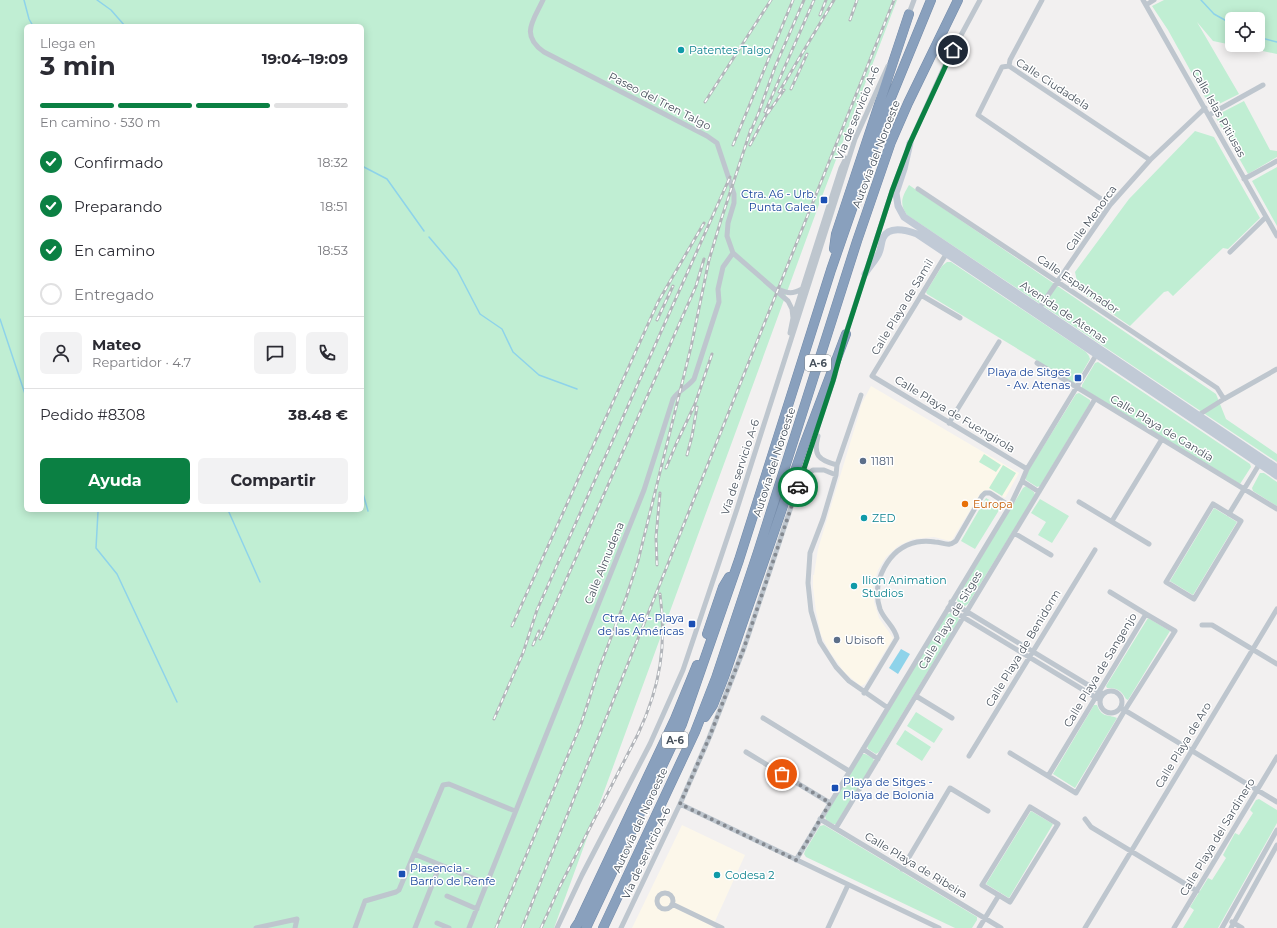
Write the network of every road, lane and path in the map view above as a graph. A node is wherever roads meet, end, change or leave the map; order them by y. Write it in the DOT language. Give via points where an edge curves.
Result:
graph roads {
  1 [pos="543,0"];
  2 [pos="914,0"];
  3 [pos="931,0"];
  4 [pos="958,0"];
  5 [pos="980,0"];
  6 [pos="1042,0"];
  7 [pos="1154,0"];
  8 [pos="1144,2"];
  9 [pos="909,14"];
  10 [pos="1009,66"];
  11 [pos="1263,85"];
  12 [pos="1205,108"];
  13 [pos="1209,115"];
  14 [pos="855,140"];
  15 [pos="910,143"];
  16 [pos="1150,160"];
  17 [pos="1277,161"];
  18 [pos="1244,179"];
  19 [pos="918,188"];
  20 [pos="1110,205"];
  21 [pos="1266,217"];
  22 [pos="1277,236"];
  23 [pos="948,251"];
  24 [pos="1230,252"];
  25 [pos="734,253"];
  26 [pos="831,270"];
  27 [pos="865,274"];
  28 [pos="1057,281"];
  29 [pos="772,286"];
  30 [pos="802,288"];
  31 [pos="921,295"];
  32 [pos="1037,310"];
  33 [pos="793,318"];
  34 [pos="960,318"];
  35 [pos="846,334"];
  36 [pos="999,342"];
  37 [pos="1098,352"];
  38 [pos="1037,363"];
  39 [pos="782,369"];
  40 [pos="1277,369"];
  41 [pos="872,376"];
  42 [pos="833,381"];
  43 [pos="1076,388"];
  44 [pos="860,395"];
  45 [pos="1095,399"];
  46 [pos="1224,399"];
  47 [pos="1196,417"];
  48 [pos="949,423"];
  49 [pos="1162,439"];
  50 [pos="1261,461"];
  51 [pos="837,465"];
  52 [pos="1277,468"];
  53 [pos="1027,469"];
  54 [pos="836,475"];
  55 [pos="1277,476"];
  56 [pos="1022,482"];
  57 [pos="1244,490"];
  58 [pos="1039,492"];
  59 [pos="1079,502"];
  60 [pos="1010,506"];
  61 [pos="1277,510"];
  62 [pos="1229,514"];
  63 [pos="1112,521"];
  64 [pos="1014,533"];
  65 [pos="780,541"];
  66 [pos="1149,544"];
  67 [pos="1095,550"];
  68 [pos="1051,555"];
  69 [pos="739,560"];
  70 [pos="1110,592"];
  71 [pos="951,602"];
  72 [pos="948,608"];
  73 [pos="1277,609"];
  74 [pos="967,611"];
  75 [pos="1146,614"];
  76 [pos="963,617"];
  77 [pos="1202,625"];
  78 [pos="1253,650"];
  79 [pos="1033,651"];
  80 [pos="1029,658"];
  81 [pos="1277,664"];
  82 [pos="864,693"];
  83 [pos="1101,693"];
  84 [pos="916,696"];
  85 [pos="1098,698"];
  86 [pos="888,708"];
  87 [pos="1123,709"];
  88 [pos="763,718"];
  89 [pos="952,718"];
  90 [pos="695,732"];
  91 [pos="863,749"];
  92 [pos="1192,751"];
  93 [pos="746,752"];
  94 [pos="1010,752"];
  95 [pos="969,756"];
  96 [pos="1277,757"];
  97 [pos="878,759"];
  98 [pos="849,771"];
  99 [pos="1048,776"];
  100 [pos="1257,790"];
  101 [pos="1277,802"];
  102 [pos="830,803"];
  103 [pos="680,804"];
  104 [pos="515,811"];
  105 [pos="988,811"];
  106 [pos="820,819"];
  107 [pos="1085,819"];
  108 [pos="836,828"];
  109 [pos="1277,830"];
  110 [pos="1277,845"];
  111 [pos="1131,851"];
  112 [pos="1265,852"];
  113 [pos="414,854"];
  114 [pos="1271,856"];
  115 [pos="1277,859"];
  116 [pos="796,860"];
  117 [pos="440,865"];
  118 [pos="902,869"];
  119 [pos="487,884"];
  120 [pos="848,886"];
  121 [pos="1196,891"];
  122 [pos="999,895"];
  123 [pos="447,896"];
  124 [pos="672,904"];
  125 [pos="477,909"];
  126 [pos="985,918"];
  127 [pos="1227,919"];
  128 [pos="437,923"];
  129 [pos="1232,925"];
  130 [pos="256,928"];
  131 [pos="295,928"];
  132 [pos="355,928"];
  133 [pos="415,928"];
  134 [pos="449,928"];
  135 [pos="469,928"];
  136 [pos="557,928"];
  137 [pos="575,928"];
  138 [pos="586,928"];
  139 [pos="603,928"];
  140 [pos="622,928"];
  141 [pos="722,928"];
  142 [pos="828,928"];
  143 [pos="939,928"];
  144 [pos="980,928"];
  145 [pos="1001,928"];
  146 [pos="1085,928"];
  147 [pos="1174,928"];
  148 [pos="1222,928"];
  149 [pos="1242,928"];
  1 -- 25 [label="street, Paseo del Tren Talgo" via="530,30 536,47 707,136 717,144 734,194 727,236"];
  2 -- 9 [label="street, Vía de servicio A-6"];
  3 -- 26 [label="highway, Autovía del Noroeste / A-6" via="888,106"];
  4 -- 90 [label="highway, Autovía del Noroeste / A-6" via="891,142 856,241 753,567"];
  5 -- 15 [label="street, Vía de servicio A-6" via="946,63"];
  6 -- 10 [label="street"];
  7 -- 8 [label="street"];
  8 -- 12 [label="street, Calle Islas Pitiusas"];
  9 -- 14 [label="street, Vía de servicio A-6"];
  9 -- 26 [label="highway" via="836,234"];
  10 -- 16 [label="street, Calle Ciudadela"];
  10 -- 20 [label="street, Calle Ciudadela" via="1002,68 978,115"];
  11 -- 13 [label="street"];
  12 -- 13 [label="street, Calle Islas Pitiusas"];
  12 -- 16 [label="street, Calle Menorca"];
  13 -- 18 [label="street, Calle Islas Pitiusas"];
  14 -- 30 [label="street" via="841,168"];
  14 -- 39 [label="street, Vía de servicio A-6"];
  15 -- 23 [label="main road, Avenida de Atenas" via="896,194 898,206 904,217"];
  15 -- 27 [label="street, Vía de servicio A-6"];
  16 -- 20 [label="street, Calle Menorca"];
  17 -- 18 [label="street"];
  18 -- 21 [label="street, Calle Islas Pitiusas"];
  19 -- 28 [label="street, Calle Espalmador"];
  20 -- 28 [label="street, Calle Menorca"];
  21 -- 22 [label="street, Calle Islas Pitiusas"];
  21 -- 24 [label="street"];
  23 -- 27 [label="main road, Avenida de Atenas" via="906,230 893,230 883,238 878,254"];
  23 -- 31 [label="street, Calle Playa de Samil"];
  23 -- 32 [label="main road, Avenida de Atenas"];
  25 -- 29 [label="street, Paseo del Tren Talgo"];
  25 -- 104 [label="street, Calle Almudena" via="723,267 718,302 694,379 673,399 644,490"];
  26 -- 69 [label="highway, Autovía del Noroeste / A-6"];
  27 -- 35 [label="street, Vía de servicio A-6"];
  28 -- 32 [label="street, Calle Menorca"];
  28 -- 46 [label="street, Calle Espalmador" via="1217,388"];
  29 -- 30 [label="street, Paseo del Tren Talgo" via="785,293 794,293"];
  29 -- 33 [label="street, Paseo del Tren Talgo" via="788,301"];
  30 -- 33 [label="street"];
  31 -- 34 [label="street"];
  31 -- 41 [label="street, Calle Playa de Samil"];
  32 -- 37 [label="main road, Avenida de Atenas"];
  33 -- 39 [label="street"];
  35 -- 42 [label="street, Vía de servicio A-6"];
  35 -- 90 [label="highway" via="804,445 724,677 713,705"];
  36 -- 48 [label="street"];
  37 -- 43 [label="street, Calle Playa de Sitges"];
  37 -- 47 [label="main road, Avenida de Atenas"];
  38 -- 43 [label="street, Calle Playa de Gandía"];
  39 -- 136 [label="street, Vía de servicio A-6" via="683,670 650,744"];
  40 -- 46 [label="street"];
  41 -- 48 [label="street, Calle Playa de Fuengirola"];
  42 -- 51 [label="street" via="815,447 825,462"];
  42 -- 65 [label="street, Vía de servicio A-6"];
  43 -- 45 [label="street, Calle Playa de Gandía"];
  43 -- 53 [label="street, Calle Playa de Sitges"];
  44 -- 51 [label="street"];
  45 -- 49 [label="street, Calle Playa de Gandía"];
  45 -- 58 [label="street, Calle Playa de Sitges"];
  46 -- 47 [label="street"];
  47 -- 50 [label="main road, Avenida de Atenas"];
  48 -- 53 [label="street, Calle Playa de Fuengirola"];
  49 -- 57 [label="street, Calle Playa de Gandía"];
  49 -- 63 [label="street"];
  50 -- 52 [label="main road, Avenida de Atenas"];
  50 -- 55 [label="main road, Avenida de Atenas"];
  50 -- 57 [label="street"];
  51 -- 54 [label="street"];
  53 -- 56 [label="street, Calle Playa de Sitges"];
  54 -- 65 [label="street" via="824,470 813,470 806,476"];
  54 -- 82 [label="street" via="810,553 810,611 820,642 828,655 849,681"];
  56 -- 58 [label="street"];
  56 -- 60 [label="street, Calle Playa de Sitges"];
  57 -- 61 [label="street, Calle Playa de Gandía"];
  57 -- 62 [label="street"];
  58 -- 64 [label="street, Calle Playa de Sitges"];
  59 -- 63 [label="street"];
  60 -- 71 [label="street, Calle Playa de Sitges"];
  60 -- 82 [label="street" via="990,493 985,493 956,541 949,545 925,541 912,543 891,557 879,580 877,596 880,610 886,622 896,632 897,638"];
  62 -- 62 [label="street" via="1213,504 1166,582 1194,599 1241,521"];
  63 -- 66 [label="street"];
  64 -- 68 [label="street"];
  64 -- 74 [label="street, Calle Playa de Sitges"];
  65 -- 103 [label="street, Vía de servicio A-6" via="744,648"];
  67 -- 79 [label="street, Calle Playa de Benidorm"];
  69 -- 137 [label="highway" via="723,587 675,719"];
  69 -- 138 [label="highway, Autovía del Noroeste / A-6" via="682,724"];
  70 -- 75 [label="street"];
  71 -- 72 [label="street, Calle Playa de Sitges"];
  71 -- 74 [label="street"];
  72 -- 76 [label="street"];
  72 -- 86 [label="street, Calle Playa de Sitges"];
  73 -- 78 [label="street, Calle Playa de Aro"];
  74 -- 76 [label="street, Calle Playa de Sitges"];
  74 -- 79 [label="street"];
  75 -- 83 [label="street, Calle Playa de Sangenjo"];
  75 -- 87 [label="street, Calle Playa de Sangenjo" via="1174,631"];
  76 -- 80 [label="street"];
  76 -- 84 [label="street, Calle Playa de Sitges"];
  77 -- 78 [label="street" via="1212,625"];
  78 -- 81 [label="street"];
  78 -- 92 [label="street, Calle Playa de Aro"];
  79 -- 80 [label="street, Calle Playa de Benidorm"];
  79 -- 83 [label="street"];
  80 -- 85 [label="street"];
  80 -- 95 [label="street, Calle Playa de Benidorm"];
  82 -- 86 [label="street"];
  83 -- 85 [label="street"];
  83 -- 87 [label="street" via="1118,693 1122,699"];
  84 -- 89 [label="street"];
  84 -- 97 [label="street, Calle Playa de Sitges"];
  85 -- 87 [label="street" via="1100,707 1106,712 1113,714"];
  85 -- 99 [label="street, Calle Playa de Sangenjo"];
  86 -- 91 [label="street, Calle Playa de Sitges"];
  87 -- 92 [label="street"];
  87 -- 99 [label="street, Calle Playa de Sangenjo" via="1076,793"];
  88 -- 98 [label="street"];
  90 -- 139 [label="highway, Autovía del Noroeste / A-6"];
  91 -- 97 [label="street"];
  91 -- 98 [label="street, Calle Playa de Sitges"];
  92 -- 100 [label="street"];
  92 -- 111 [label="street, Calle Playa de Aro"];
  93 -- 102 [label="street"];
  94 -- 99 [label="street"];
  96 -- 100 [label="street, Calle Playa del Sardinero"];
  97 -- 108 [label="street, Calle Playa de Sitges"];
  98 -- 102 [label="street, Calle Playa de Sitges"];
  100 -- 101 [label="street"];
  100 -- 121 [label="street, Calle Playa del Sardinero"];
  102 -- 106 [label="street, Calle Playa de Sitges"];
  103 -- 116 [label="street"];
  103 -- 140 [label="street, Vía de servicio A-6"];
  104 -- 113 [label="street" via="445,784 441,788"];
  104 -- 119 [label="street, Calle Almudena"];
  105 -- 118 [label="street" via="950,788"];
  106 -- 108 [label="street, Calle Playa de Ribeira"];
  106 -- 116 [label="street, Calle Playa de Sitges"];
  107 -- 111 [label="street" via="1091,827"];
  108 -- 118 [label="street, Calle Playa de Ribeira"];
  109 -- 112 [label="street"];
  110 -- 114 [label="street"];
  111 -- 121 [label="street"];
  111 -- 146 [label="street, Calle Playa de Aro"];
  112 -- 114 [label="street"];
  112 -- 127 [label="street"];
  113 -- 117 [label="street"];
  113 -- 132 [label="street" via="399,890 365,900"];
  114 -- 115 [label="street"];
  114 -- 129 [label="street"];
  116 -- 120 [label="street"];
  117 -- 119 [label="street"];
  117 -- 133 [label="street"];
  118 -- 126 [label="street, Calle Playa de Ribeira"];
  119 -- 125 [label="street, Calle Almudena"];
  120 -- 142 [label="street"];
  120 -- 143 [label="street"];
  121 -- 147 [label="street, Calle Playa del Sardinero"];
  122 -- 122 [label="street" via="1010,902 1058,824 1030,807 982,885"];
  122 -- 126 [label="street"];
  123 -- 125 [label="street"];
  124 -- 141 [label="street"];
  125 -- 135 [label="street, Calle Almudena"];
  126 -- 144 [label="street"];
  126 -- 145 [label="street, Calle Playa de Ribeira"];
  127 -- 129 [label="street"];
  127 -- 148 [label="street"];
  128 -- 134 [label="street"];
  129 -- 149 [label="street"];
  130 -- 131 [label="street" via="297,919"];
}
